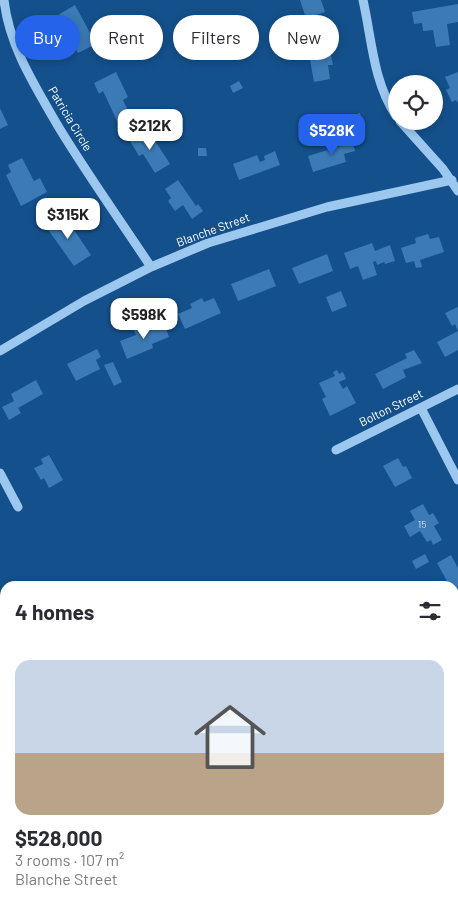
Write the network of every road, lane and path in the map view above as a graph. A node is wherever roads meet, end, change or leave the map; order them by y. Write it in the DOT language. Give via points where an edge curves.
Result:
graph roads {
  1 [pos="4,0"];
  2 [pos="363,0"];
  3 [pos="388,102"];
  4 [pos="408,130"];
  5 [pos="452,180"];
  6 [pos="458,191"];
  7 [pos="151,267"];
  8 [pos="0,351"];
  9 [pos="458,389"];
  10 [pos="421,408"];
  11 [pos="336,450"];
  12 [pos="0,473"];
  13 [pos="458,480"];
  14 [pos="18,507"];
  1 -- 7 [label="street, Patricia Circle" via="6,20 28,74 69,144"];
  2 -- 3 [label="street" via="377,76"];
  4 -- 5 [label="street"];
  5 -- 6 [label="street"];
  5 -- 7 [label="street, Blanche Street" via="318,210 208,243"];
  7 -- 8 [label="street, Blanche Street" via="84,301"];
  9 -- 10 [label="street, Bolton Street"];
  10 -- 11 [label="street, Bolton Street"];
  10 -- 13 [label="street"];
  12 -- 14 [label="street"];
}
